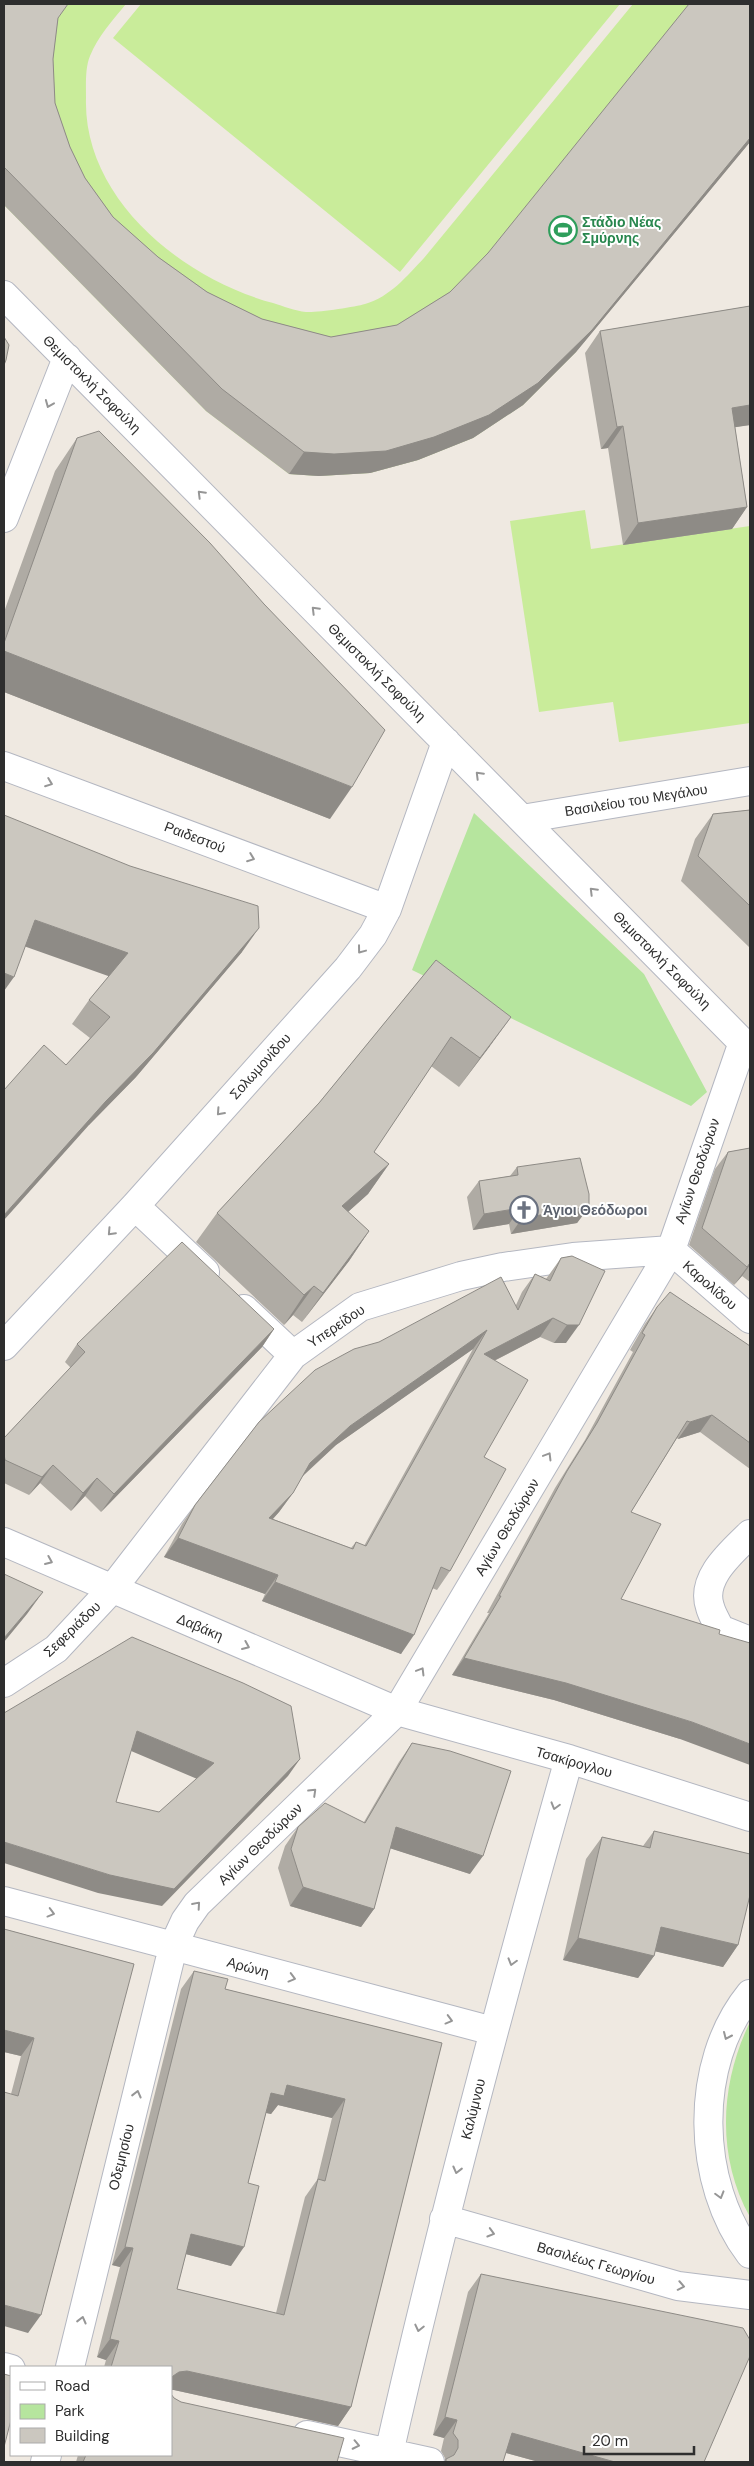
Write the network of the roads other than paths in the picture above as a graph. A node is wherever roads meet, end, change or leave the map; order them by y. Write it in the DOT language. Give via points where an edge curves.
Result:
graph roads {
  1 [pos="4,295"];
  2 [pos="67,358"];
  3 [pos="4,518"];
  4 [pos="446,742"];
  5 [pos="4,766"];
  6 [pos="750,781"];
  7 [pos="522,819"];
  8 [pos="387,909"];
  9 [pos="746,1046"];
  10 [pos="135,1206"];
  11 [pos="670,1250"];
  12 [pos="750,1320"];
  13 [pos="4,1346"];
  14 [pos="293,1355"];
  15 [pos="750,1534"];
  16 [pos="4,1542"];
  17 [pos="112,1589"];
  18 [pos="750,1641"];
  19 [pos="4,1683"];
  20 [pos="397,1711"];
  21 [pos="568,1759"];
  22 [pos="750,1817"];
  23 [pos="4,1900"];
  24 [pos="172,1947"];
  25 [pos="750,1994"];
  26 [pos="493,2031"];
  27 [pos="444,2219"];
  28 [pos="750,2254"];
  29 [pos="750,2295"];
  30 [pos="70,2366"];
  31 [pos="285,2430"];
  32 [pos="388,2457"];
  33 [pos="430,2462"];
  1 -- 2 [label="street, Θεμιστοκλή Σοφούλη"];
  2 -- 3 [label="street, one-way"];
  4 -- 2 [label="street, Θεμιστοκλή Σοφούλη, one-way"];
  7 -- 4 [label="street, Θεμιστοκλή Σοφούλη, one-way"];
  4 -- 8 [label="street, Σολωμονίδου"];
  5 -- 8 [label="street, Ραιδεστού, one-way"];
  6 -- 7 [label="street, Βασιλείου του Μεγάλου"];
  9 -- 7 [label="street, Θεμιστοκλή Σοφούλη, one-way"];
  8 -- 10 [label="street, Σολωμονίδου, one-way" via="373,935 348,968"];
  9 -- 11 [label="street, Αγίων Θεοδώρων"];
  10 -- 13 [label="street, Σολωμονίδου, one-way"];
  10 -- 14 [label="street"];
  11 -- 12 [label="street, Καρολίδου"];
  11 -- 14 [label="street, Υπερείδου" via="573,1257 461,1276 360,1306"];
  20 -- 11 [label="street, Αγίων Θεοδώρων, one-way"];
  14 -- 17 [label="street, Υπερείδου"];
  15 -- 18 [label="street" via="729,1555 709,1583 709,1606 720,1629"];
  16 -- 17 [label="street, Δαβάκη, one-way"];
  17 -- 19 [label="street, Σεφεριάδου" via="56,1649"];
  17 -- 20 [label="street, Δαβάκη, one-way"];
  20 -- 21 [label="street, Τσακίρογλου"];
  24 -- 20 [label="street, Αγίων Θεοδώρων, one-way" via="197,1904"];
  21 -- 22 [label="street, Τσακίρογλου"];
  21 -- 26 [label="street, Καλύμνου, one-way"];
  23 -- 24 [label="street, Αρώνη, one-way"];
  24 -- 26 [label="street, Αρώνη, one-way"];
  30 -- 24 [label="street, Οδεμησίου, one-way"];
  25 -- 28 [label="street, one-way" via="725,2039 712,2080 708,2123 712,2167 724,2208"];
  26 -- 27 [label="street, Καλύμνου, one-way"];
  27 -- 29 [label="street, Βασιλέως Γεωργίου, one-way" via="678,2286"];
  27 -- 32 [label="street, Καλύμνου, one-way"];
  31 -- 32 [label="street, one-way"];
  32 -- 33 [label="street"];
}
